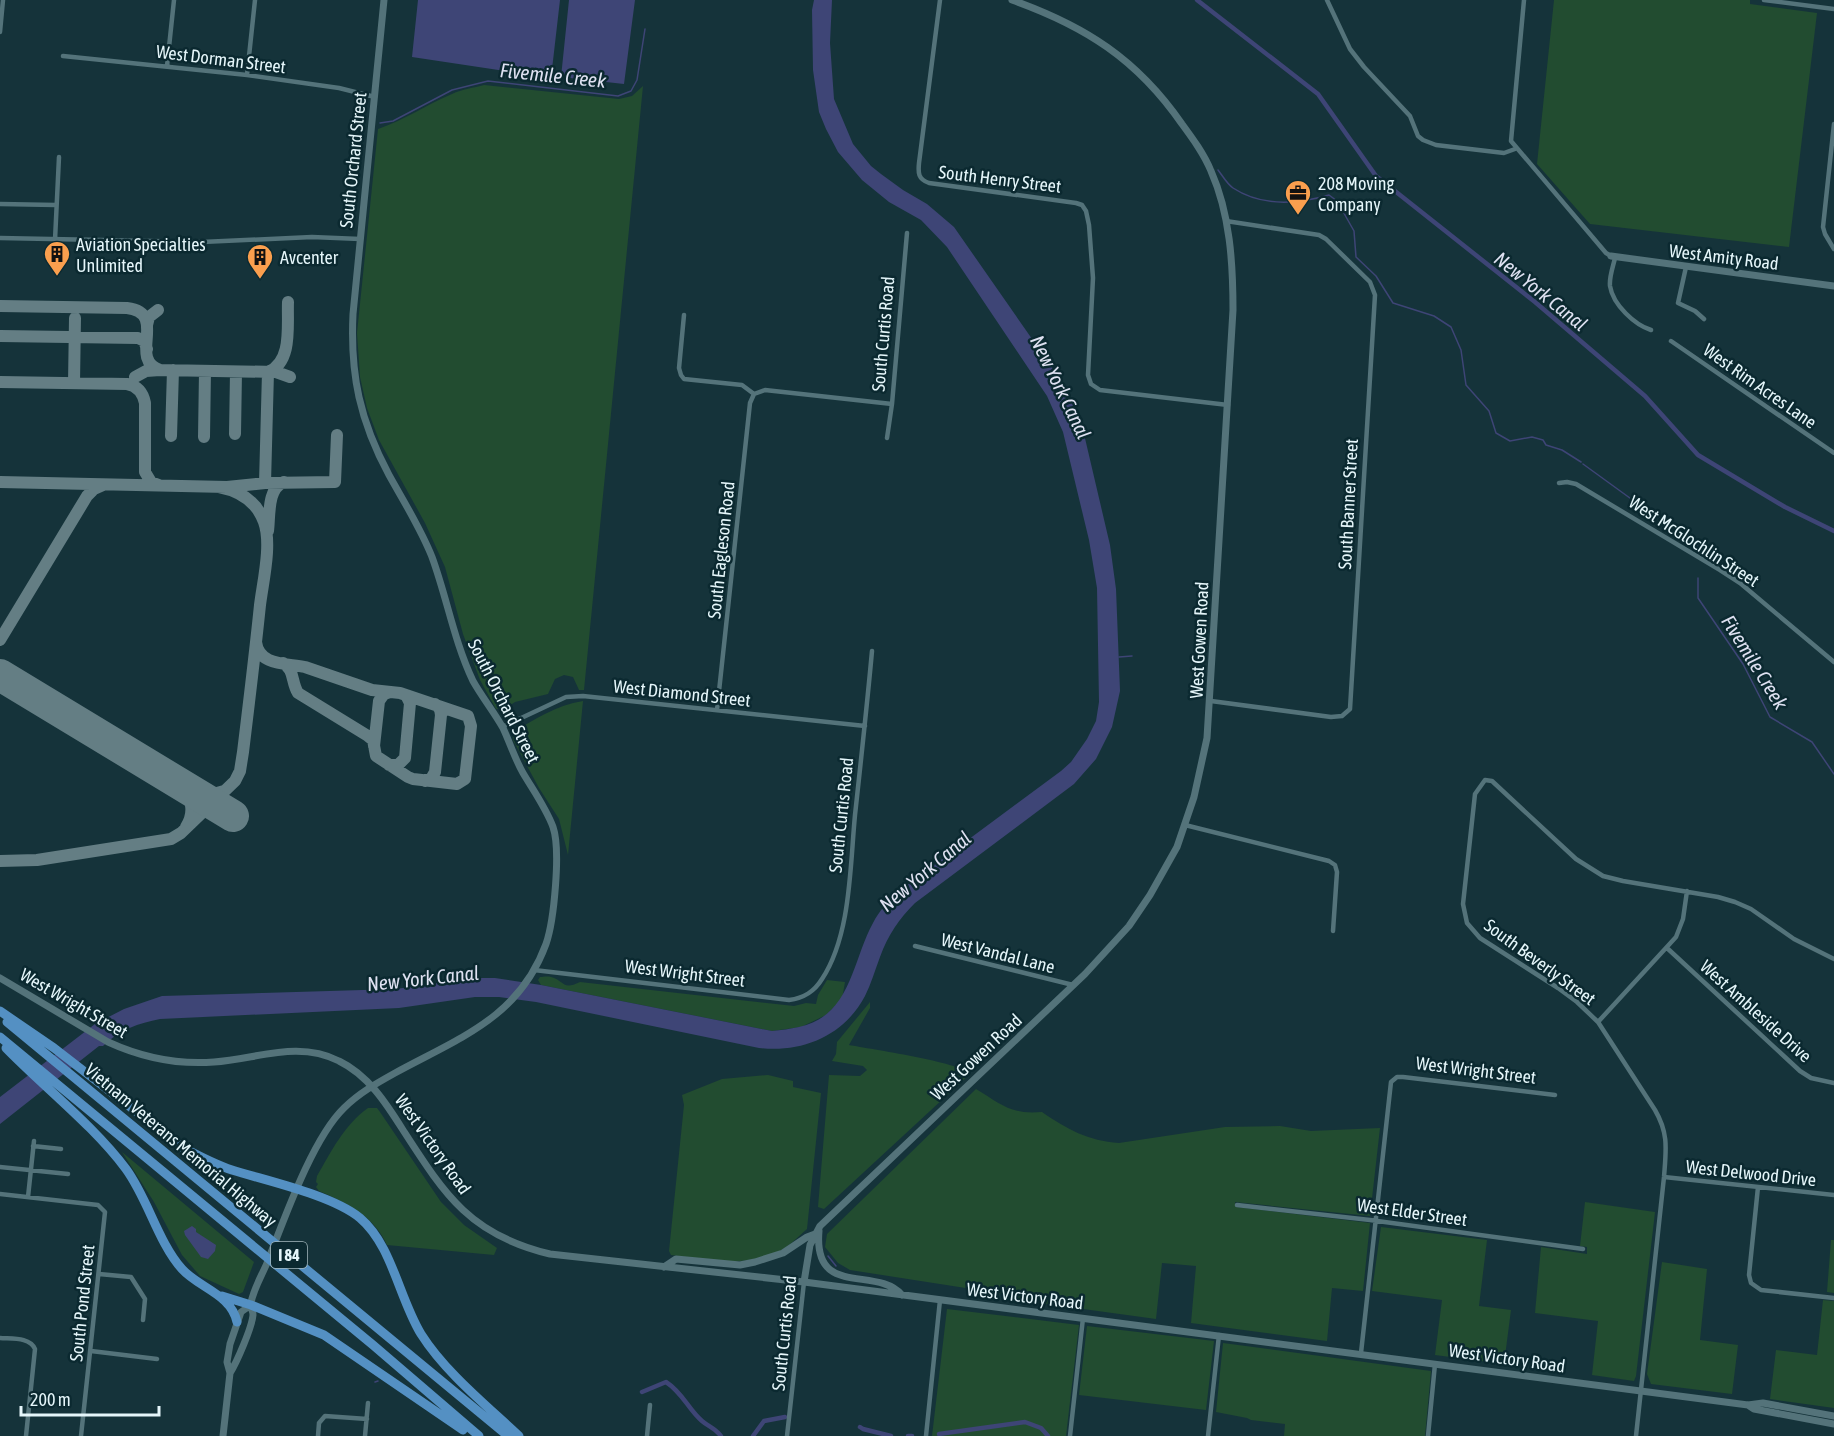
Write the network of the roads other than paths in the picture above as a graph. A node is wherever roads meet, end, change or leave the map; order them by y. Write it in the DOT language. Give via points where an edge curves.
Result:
graph roads {
  1 [pos="3,0"];
  2 [pos="174,0"];
  3 [pos="255,0"];
  4 [pos="384,0"];
  5 [pos="940,0"];
  6 [pos="1012,0"];
  7 [pos="1327,0"];
  8 [pos="1524,0"];
  9 [pos="1764,0"];
  10 [pos="1834,9"];
  11 [pos="0,32"];
  12 [pos="63,56"];
  13 [pos="167,66"];
  14 [pos="247,75"];
  15 [pos="375,97"];
  16 [pos="1834,125"];
  17 [pos="1515,149"];
  18 [pos="59,157"];
  19 [pos="0,204"];
  20 [pos="56,205"];
  21 [pos="1226,221"];
  22 [pos="907,233"];
  23 [pos="0,238"];
  24 [pos="360,239"];
  25 [pos="55,240"];
  26 [pos="1834,249"];
  27 [pos="1613,257"];
  28 [pos="1686,267"];
  29 [pos="1834,286"];
  30 [pos="684,315"];
  31 [pos="1704,319"];
  32 [pos="1651,330"];
  33 [pos="1671,341"];
  34 [pos="754,394"];
  35 [pos="892,404"];
  36 [pos="1228,405"];
  37 [pos="887,438"];
  38 [pos="1834,453"];
  39 [pos="1559,483"];
  40 [pos="872,651"];
  41 [pos="1834,662"];
  42 [pos="1210,701"];
  43 [pos="717,710"];
  44 [pos="865,726"];
  45 [pos="502,727"];
  46 [pos="1185,825"];
  47 [pos="1687,891"];
  48 [pos="1333,931"];
  49 [pos="915,946"];
  50 [pos="1667,948"];
  51 [pos="1834,959"];
  52 [pos="534,970"];
  53 [pos="0,978"];
  54 [pos="823,978"];
  55 [pos="1074,985"];
  56 [pos="0,1011"];
  57 [pos="0,1016"];
  58 [pos="1598,1022"];
  59 [pos="0,1037"];
  60 [pos="0,1042"];
  61 [pos="30,1067"];
  62 [pos="1834,1083"];
  63 [pos="372,1086"];
  64 [pos="1555,1095"];
  65 [pos="61,1149"];
  66 [pos="0,1167"];
  67 [pos="30,1170"];
  68 [pos="68,1174"];
  69 [pos="1664,1177"];
  70 [pos="1758,1186"];
  71 [pos="297,1190"];
  72 [pos="0,1194"];
  73 [pos="1834,1195"];
  74 [pos="28,1197"];
  75 [pos="1238,1205"];
  76 [pos="1375,1221"];
  77 [pos="820,1226"];
  78 [pos="815,1234"];
  79 [pos="1583,1249"];
  80 [pos="664,1267"];
  81 [pos="99,1274"];
  82 [pos="804,1282"];
  83 [pos="216,1294"];
  84 [pos="902,1295"];
  85 [pos="1834,1298"];
  86 [pos="940,1300"];
  87 [pos="251,1305"];
  88 [pos="1083,1318"];
  89 [pos="143,1320"];
  90 [pos="237,1322"];
  91 [pos="1219,1335"];
  92 [pos="0,1338"];
  93 [pos="91,1351"];
  94 [pos="1361,1353"];
  95 [pos="157,1359"];
  96 [pos="1435,1364"];
  97 [pos="230,1373"];
  98 [pos="1642,1390"];
  99 [pos="368,1403"];
  100 [pos="650,1405"];
  101 [pos="1748,1405"];
  102 [pos="1799,1410"];
  103 [pos="1771,1412"];
  104 [pos="1834,1416"];
  105 [pos="367,1419"];
  106 [pos="1834,1424"];
  107 [pos="26,1436"];
  108 [pos="81,1436"];
  109 [pos="223,1436"];
  110 [pos="318,1436"];
  111 [pos="365,1436"];
  112 [pos="472,1436"];
  113 [pos="479,1436"];
  114 [pos="508,1436"];
  115 [pos="519,1436"];
  116 [pos="646,1436"];
  117 [pos="787,1436"];
  118 [pos="926,1436"];
  119 [pos="1070,1436"];
  120 [pos="1208,1436"];
  121 [pos="1428,1436"];
  122 [pos="1636,1436"];
  1 -- 11 [label="street"];
  2 -- 13 [label="street"];
  3 -- 14 [label="street"];
  4 -- 15 [label="main road, South Orchard Street"];
  5 -- 36 [label="street, South Henry Street" via="919,163 921,179 1082,205 1089,225 1093,278 1088,375 1091,384 1100,390"];
  6 -- 21 [label="main road, West Gowen Road" via="1079,28 1132,66 1155,89 1176,114 1211,170"];
  7 -- 17 [label="street" via="1350,49 1410,116 1423,140 1504,153"];
  8 -- 17 [label="street" via="1510,134"];
  9 -- 10 [label="street"];
  12 -- 13 [label="street, West Dorman Street"];
  13 -- 14 [label="street, West Dorman Street"];
  14 -- 15 [label="street, West Dorman Street"];
  15 -- 24 [label="main road, South Orchard Street"];
  16 -- 26 [label="street" via="1823,227"];
  17 -- 27 [label="street"];
  18 -- 20 [label="street"];
  19 -- 20 [label="street"];
  20 -- 25 [label="street"];
  21 -- 36 [label="main road, West Gowen Road" via="1233,290"];
  21 -- 42 [label="street, South Banner Street" via="1319,235 1371,282 1375,295 1351,703 1347,714 1331,717"];
  22 -- 35 [label="street, South Curtis Road"];
  23 -- 25 [label="street"];
  24 -- 25 [label="street"];
  24 -- 45 [label="main road, South Orchard Street" via="352,338 361,409 387,471 432,556 473,680"];
  27 -- 28 [label="main road, West Amity Road"];
  27 -- 32 [label="street" via="1613,296 1639,326"];
  28 -- 29 [label="main road, West Amity Road"];
  28 -- 31 [label="street" via="1678,303"];
  30 -- 34 [label="street" via="679,368 684,379 742,385"];
  33 -- 38 [label="street, West Rim Acres Lane"];
  34 -- 35 [label="street" via="765,390"];
  34 -- 43 [label="street, South Eagleson Road"];
  35 -- 37 [label="street, South Curtis Road"];
  36 -- 42 [label="main road, West Gowen Road"];
  39 -- 41 [label="street, West McGlochlin Street" via="1576,484 1720,570"];
  40 -- 44 [label="street, South Curtis Road"];
  42 -- 46 [label="main road, West Gowen Road" via="1203,766"];
  43 -- 44 [label="street, West Diamond Street"];
  43 -- 45 [label="street, West Diamond Street" via="583,696 566,698"];
  44 -- 54 [label="street, South Curtis Road" via="845,911"];
  45 -- 52 [label="main road, South Orchard Street" via="514,757 554,828 558,861 551,924"];
  46 -- 48 [label="street" via="1335,865"];
  46 -- 55 [label="main road, West Gowen Road" via="1150,895 1113,944"];
  47 -- 50 [label="street" via="1680,928"];
  47 -- 51 [label="street" via="1751,909 1794,939"];
  47 -- 58 [label="street, South Beverly Street" via="1603,876 1576,859 1492,781 1485,780 1480,785 1473,801 1463,904 1467,923 1480,938 1577,1002"];
  49 -- 55 [label="street, West Vandal Lane"];
  50 -- 58 [label="street"];
  50 -- 62 [label="street, West Ambleside Drive" via="1800,1071"];
  52 -- 54 [label="street, West Wright Street" via="789,1000 808,995"];
  52 -- 63 [label="main road, South Orchard Street" via="496,1016"];
  53 -- 63 [label="main road, West Wright Street" via="86,1030 143,1056 180,1063 218,1062 288,1050 314,1052 328,1055 358,1072"];
  55 -- 77 [label="main road, West Gowen Road"];
  56 -- 71 [label="highway" via="80,1067 182,1147 229,1169"];
  57 -- 114 [label="highway, Vietnam Veterans Memorial Highway / I 84"];
  58 -- 69 [label="street, South Beverly Street" via="1663,1124"];
  59 -- 61 [label="highway, Vietnam Veterans Memorial Highway / I 84"];
  60 -- 61 [label="highway"];
  61 -- 83 [label="highway" via="128,1172 182,1269"];
  61 -- 113 [label="highway, Vietnam Veterans Memorial Highway / I 84" via="58,1085"];
  63 -- 71 [label="main road, South Orchard Street" via="343,1109 322,1138"];
  63 -- 80 [label="main road, West Victory Road" via="440,1186 483,1227 510,1243 550,1254"];
  64 -- 76 [label="street, West Wright Street" via="1393,1079"];
  65 -- 67 [label="street" via="33,1143"];
  66 -- 67 [label="street"];
  67 -- 68 [label="street"];
  67 -- 74 [label="street"];
  69 -- 70 [label="street, West Delwood Drive"];
  69 -- 98 [label="street, South Beverly Street"];
  70 -- 73 [label="street, West Delwood Drive"];
  70 -- 85 [label="street" via="1751,1283 1761,1290"];
  71 -- 87 [label="main road, South Orchard Street"];
  71 -- 115 [label="highway" via="347,1210 366,1223 382,1247 406,1307 423,1337 445,1365"];
  72 -- 74 [label="street"];
  74 -- 81 [label="street, South Pond Street" via="98,1205 104,1210"];
  75 -- 76 [label="street, West Elder Street"];
  76 -- 79 [label="street, West Elder Street"];
  76 -- 94 [label="street"];
  77 -- 78 [label="main road, West Gowen Road"];
  77 -- 84 [label="main road" via="819,1244 826,1266 840,1276 885,1283"];
  78 -- 80 [label="main road" via="783,1253 755,1263 676,1259"];
  78 -- 82 [label="main road, South Curtis Road"];
  80 -- 82 [label="main road, West Victory Road"];
  81 -- 89 [label="street" via="131,1277 145,1299"];
  81 -- 93 [label="street, South Pond Street"];
  82 -- 84 [label="main road, West Victory Road"];
  82 -- 117 [label="street, South Curtis Road"];
  83 -- 87 [label="highway"];
  83 -- 90 [label="highway" via="233,1310"];
  84 -- 86 [label="main road, West Victory Road"];
  86 -- 88 [label="main road, West Victory Road"];
  86 -- 118 [label="street"];
  87 -- 90 [label="main road, South Orchard Street" via="243,1309"];
  87 -- 97 [label="main road, South Orchard Street" via="252,1318"];
  87 -- 112 [label="highway" via="324,1335"];
  88 -- 91 [label="main road, West Victory Road"];
  88 -- 119 [label="street"];
  90 -- 97 [label="main road, South Orchard Street" via="227,1362"];
  91 -- 94 [label="main road, West Victory Road"];
  91 -- 120 [label="street"];
  92 -- 107 [label="street" via="29,1341 35,1349"];
  93 -- 95 [label="street"];
  93 -- 108 [label="street, South Pond Street"];
  94 -- 96 [label="main road, West Victory Road"];
  96 -- 98 [label="main road, West Victory Road"];
  96 -- 121 [label="street"];
  97 -- 109 [label="main road, South Orchard Street"];
  98 -- 101 [label="main road, West Victory Road"];
  98 -- 122 [label="street, South Beverly Street"];
  99 -- 105 [label="street"];
  100 -- 116 [label="street"];
  101 -- 102 [label="main road, West Victory Road" via="1763,1403"];
  101 -- 103 [label="main road, West Victory Road"];
  102 -- 103 [label="main road, West Victory Road"];
  102 -- 104 [label="main road, West Victory Road"];
  103 -- 106 [label="main road, West Victory Road"];
  105 -- 110 [label="street" via="325,1416 319,1423"];
  105 -- 111 [label="street"];
}
